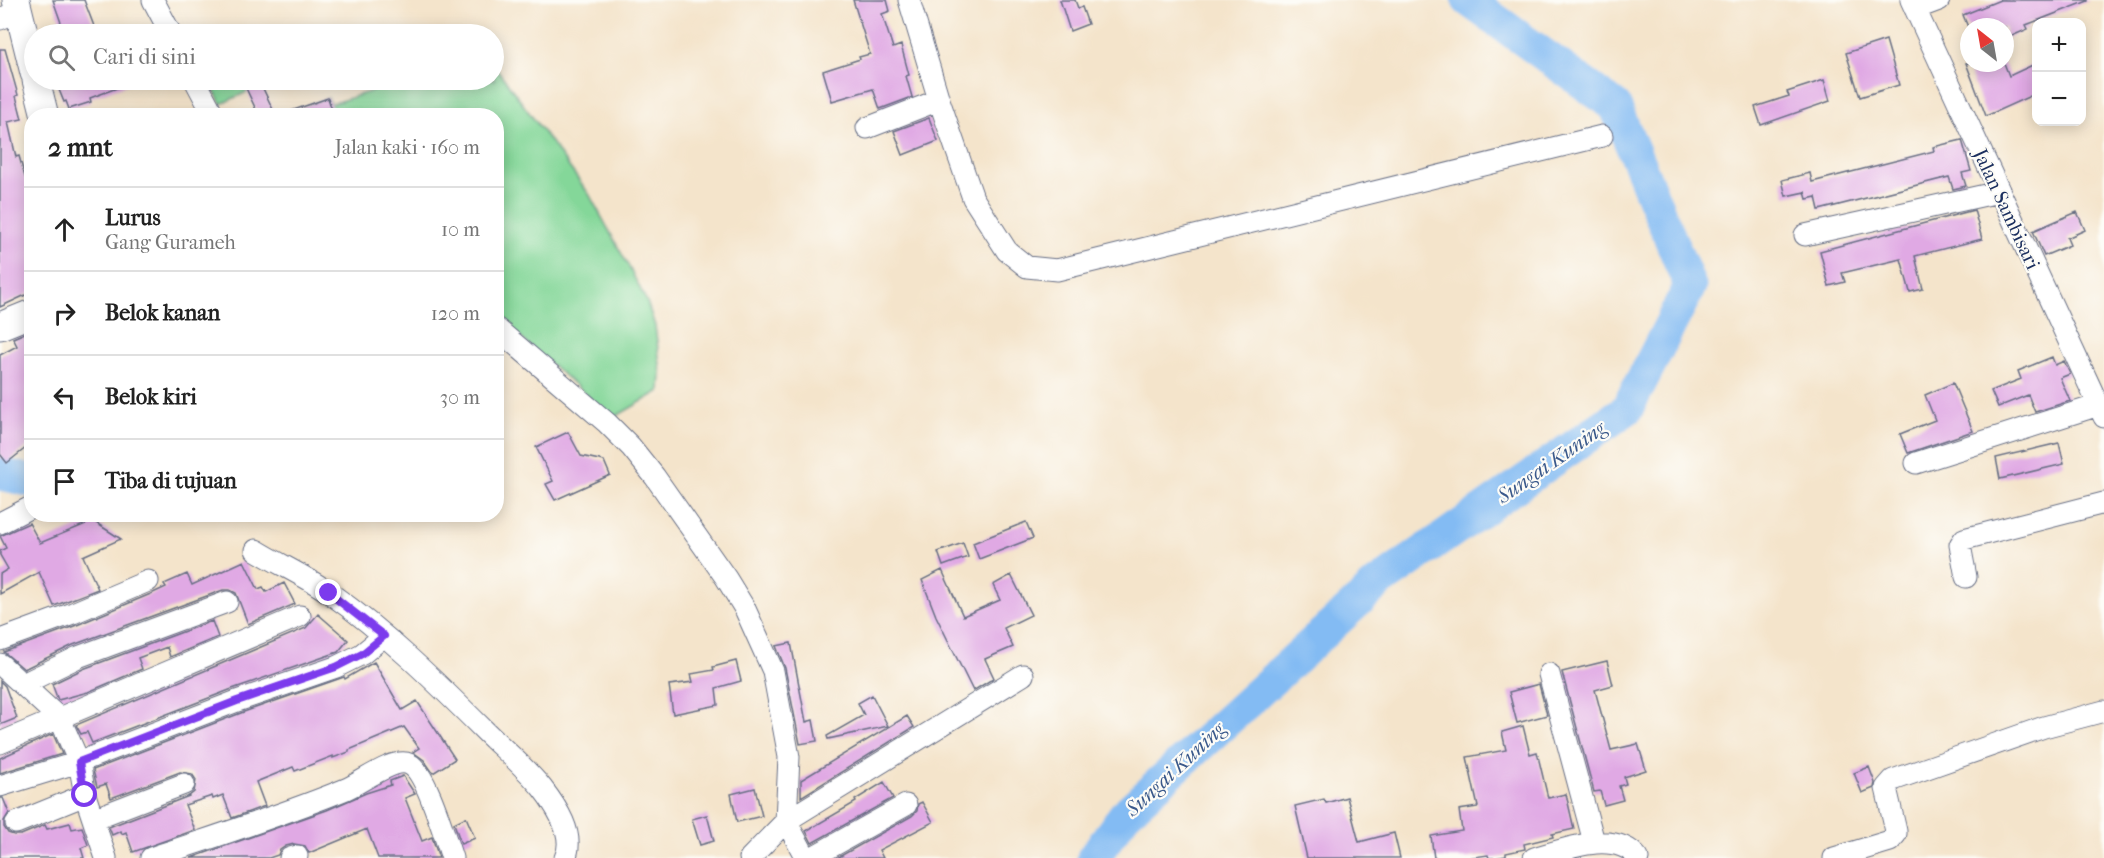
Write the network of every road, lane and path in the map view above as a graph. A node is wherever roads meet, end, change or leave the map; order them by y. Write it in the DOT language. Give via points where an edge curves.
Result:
graph roads {
  1 [pos="153,0"];
  2 [pos="909,0"];
  3 [pos="1939,0"];
  4 [pos="1913,4"];
  5 [pos="12,10"];
  6 [pos="166,24"];
  7 [pos="24,44"];
  8 [pos="38,90"];
  9 [pos="200,90"];
  10 [pos="939,100"];
  11 [pos="43,108"];
  12 [pos="210,108"];
  13 [pos="867,129"];
  14 [pos="1602,136"];
  15 [pos="1999,192"];
  16 [pos="1805,235"];
  17 [pos="24,316"];
  18 [pos="0,326"];
  19 [pos="504,335"];
  20 [pos="2100,402"];
  21 [pos="1916,463"];
  22 [pos="2104,504"];
  23 [pos="24,511"];
  24 [pos="0,524"];
  25 [pos="256,550"];
  26 [pos="1966,577"];
  27 [pos="148,581"];
  28 [pos="227,602"];
  29 [pos="300,616"];
  30 [pos="384,636"];
  31 [pos="0,640"];
  32 [pos="0,664"];
  33 [pos="1549,674"];
  34 [pos="1023,675"];
  35 [pos="23,684"];
  36 [pos="2104,711"];
  37 [pos="60,719"];
  38 [pos="0,743"];
  39 [pos="79,762"];
  40 [pos="184,784"];
  41 [pos="0,786"];
  42 [pos="85,795"];
  43 [pos="906,805"];
  44 [pos="93,819"];
  45 [pos="786,821"];
  46 [pos="16,823"];
  47 [pos="1594,842"];
  48 [pos="106,858"];
  49 [pos="151,858"];
  50 [pos="452,858"];
  51 [pos="565,858"];
  52 [pos="750,858"];
  53 [pos="809,858"];
  54 [pos="1534,858"];
  55 [pos="1638,858"];
  56 [pos="1834,858"];
  1 -- 6 [label="street"];
  2 -- 10 [label="street"];
  3 -- 4 [label="street"];
  4 -- 15 [label="street, Jalan Sambisari"];
  5 -- 7 [label="street"];
  8 -- 11 [label="street"];
  9 -- 12 [label="street"];
  10 -- 13 [label="street"];
  10 -- 14 [label="street" via="973,198 1007,251 1028,267 1057,270"];
  15 -- 16 [label="street"];
  15 -- 20 [label="street, Jalan Sambisari"];
  17 -- 18 [label="street"];
  19 -- 45 [label="street" via="631,447 745,609 772,671 780,701 789,757"];
  20 -- 21 [label="street"];
  22 -- 26 [label="street" via="1964,539 1960,545"];
  23 -- 24 [label="street"];
  25 -- 30 [label="street" via="329,593"];
  27 -- 31 [label="street"];
  28 -- 35 [label="street" via="78,657"];
  29 -- 37 [label="street"];
  30 -- 39 [label="street" via="362,654 336,667"];
  30 -- 51 [label="street" via="542,788 566,830 569,842"];
  32 -- 35 [label="street"];
  33 -- 47 [label="street"];
  34 -- 45 [label="street"];
  35 -- 37 [label="street"];
  36 -- 56 [label="street" via="2044,727 1893,780 1886,788 1894,837"];
  37 -- 38 [label="street"];
  37 -- 39 [label="street"];
  39 -- 41 [label="street"];
  39 -- 42 [label="street"];
  40 -- 44 [label="street"];
  42 -- 44 [label="street"];
  42 -- 46 [label="street"];
  43 -- 53 [label="street"];
  44 -- 48 [label="street"];
  45 -- 52 [label="street"];
  45 -- 53 [label="street"];
  47 -- 54 [label="street"];
  47 -- 55 [label="street" via="1624,846"];
  49 -- 50 [label="street" via="250,825 406,762 416,768 426,787"];
}
